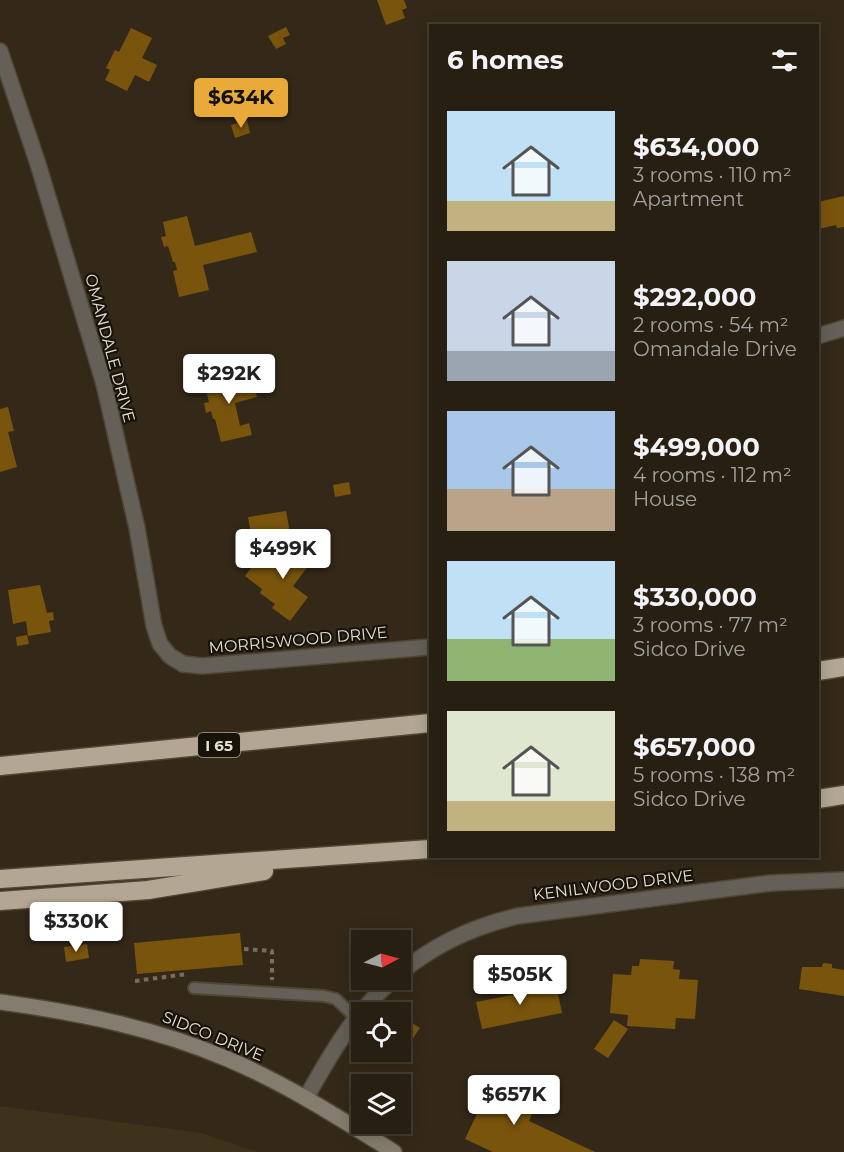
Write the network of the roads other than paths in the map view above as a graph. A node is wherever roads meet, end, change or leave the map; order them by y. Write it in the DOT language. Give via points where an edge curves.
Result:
graph roads {
  1 [pos="0,51"];
  2 [pos="844,328"];
  3 [pos="819,336"];
  4 [pos="429,647"];
  5 [pos="170,656"];
  6 [pos="844,667"];
  7 [pos="819,671"];
  8 [pos="429,723"];
  9 [pos="2,765"];
  10 [pos="844,795"];
  11 [pos="819,799"];
  12 [pos="429,849"];
  13 [pos="370,854"];
  14 [pos="0,879"];
  15 [pos="844,880"];
  16 [pos="0,901"];
  17 [pos="411,966"];
  18 [pos="194,988"];
  19 [pos="383,990"];
  20 [pos="0,1002"];
  21 [pos="372,1002"];
  22 [pos="351,1014"];
  23 [pos="351,1025"];
  24 [pos="306,1098"];
  25 [pos="394,1152"];
  1 -- 5 [label="street, OMANDALE DRIVE" via="98,362 137,528 154,626 160,644"];
  2 -- 3 [label="street"];
  4 -- 5 [label="street, MORRISWOOD DRIVE" via="202,666 183,664"];
  6 -- 7 [label="highway"];
  8 -- 9 [label="highway, I 65"];
  10 -- 11 [label="highway"];
  12 -- 13 [label="highway"];
  13 -- 14 [label="highway"];
  13 -- 16 [label="highway" via="148,890"];
  15 -- 17 [label="street, KENILWOOD DRIVE" via="771,883 518,916 460,934"];
  18 -- 22 [label="lane" via="333,998"];
  19 -- 21 [label="street"];
  20 -- 24 [label="main road, SIDCO DRIVE" via="80,1013 160,1034 230,1060"];
  23 -- 24 [label="street"];
  24 -- 25 [label="main road, SIDCO DRIVE"];
}
